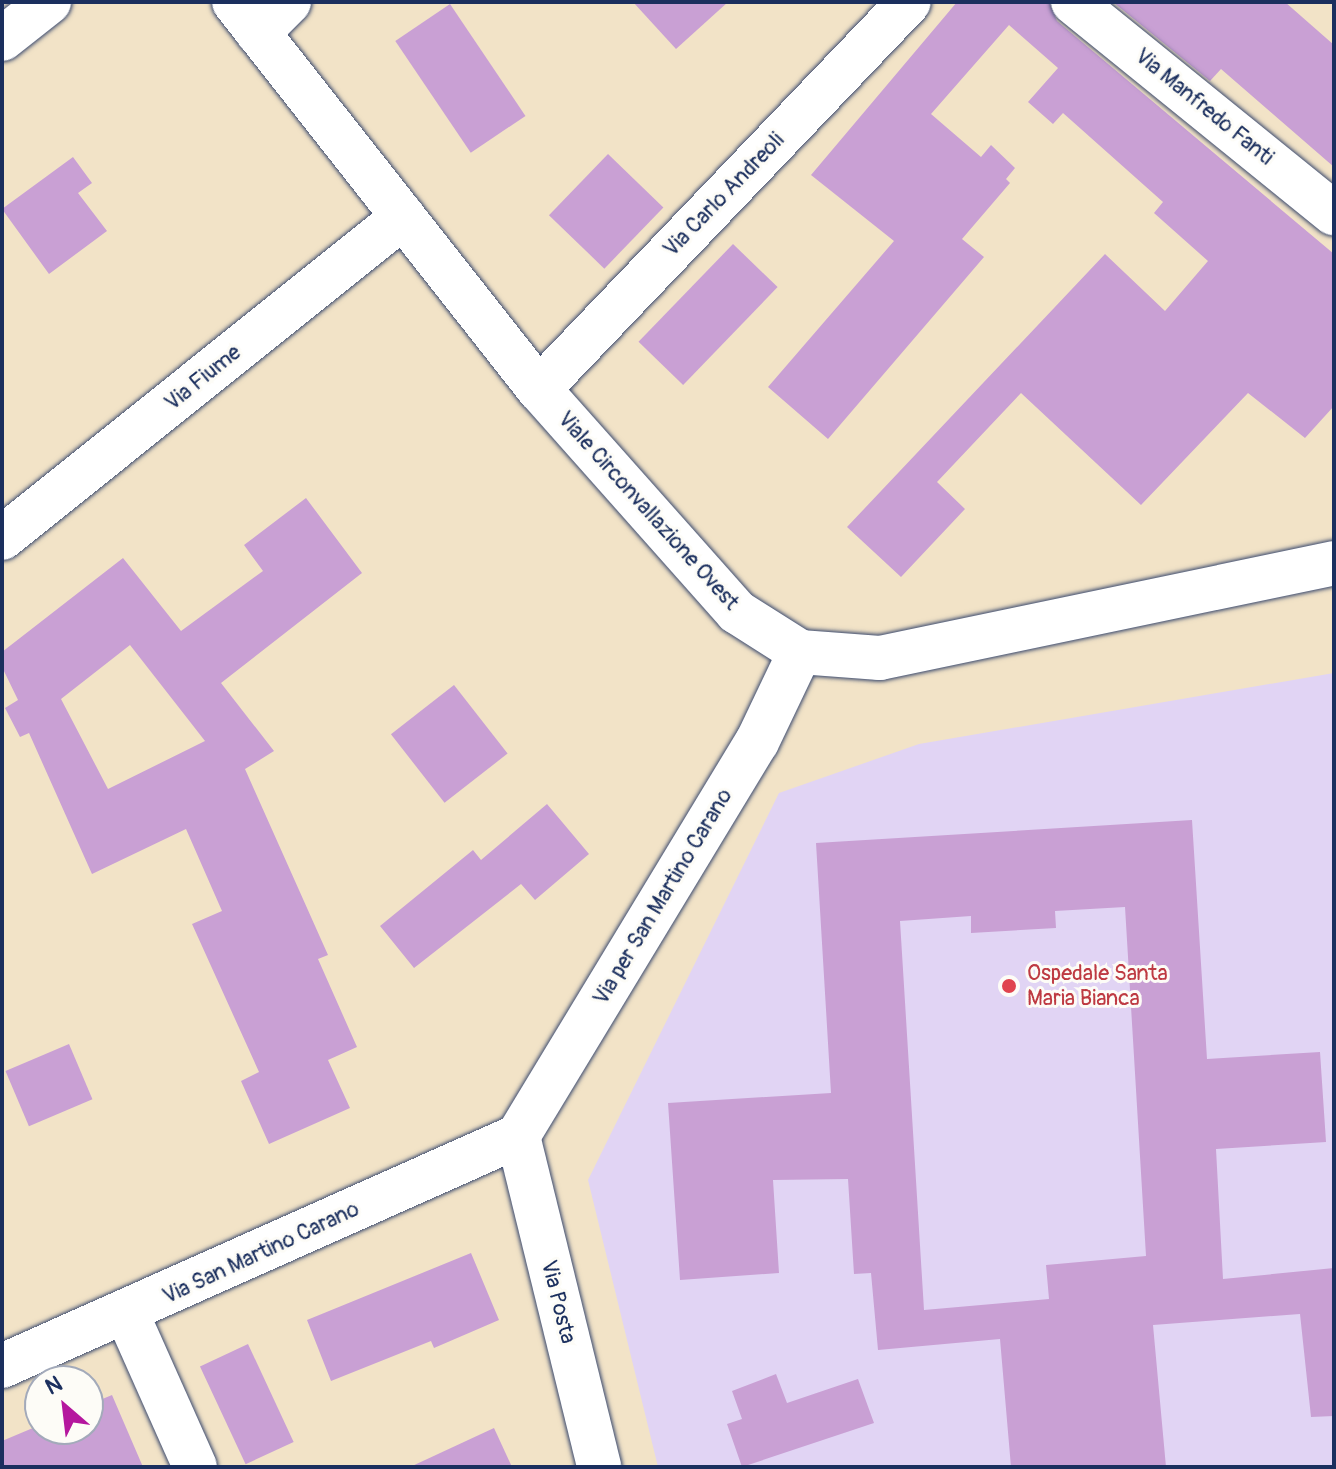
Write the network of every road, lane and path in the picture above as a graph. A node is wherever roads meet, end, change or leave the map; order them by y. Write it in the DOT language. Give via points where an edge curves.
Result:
graph roads {
  1 [pos="49,2"];
  2 [pos="289,2"];
  3 [pos="909,2"];
  4 [pos="1073,2"];
  5 [pos="246,18"];
  6 [pos="2,39"];
  7 [pos="1334,213"];
  8 [pos="403,217"];
  9 [pos="539,389"];
  10 [pos="2,538"];
  11 [pos="1334,563"];
  12 [pos="800,652"];
  13 [pos="518,1136"];
  14 [pos="127,1314"];
  15 [pos="2,1366"];
  16 [pos="195,1467"];
  17 [pos="599,1467"];
  1 -- 6 [label="street"];
  2 -- 5 [label="street"];
  3 -- 9 [label="street, Via Carlo Andreoli"];
  4 -- 7 [label="street, Via Manfredo Fanti"];
  5 -- 8 [label="street, Viale Circonvallazione Ovest"];
  8 -- 9 [label="street, Viale Circonvallazione Ovest"];
  8 -- 10 [label="street, Via Fiume"];
  9 -- 12 [label="street, Viale Circonvallazione Ovest" via="737,612"];
  11 -- 12 [label="street, Viale Circonvallazione Ovest" via="880,658"];
  12 -- 13 [label="street, Via per San Martino Carano" via="757,742"];
  13 -- 14 [label="street, Via San Martino Carano"];
  13 -- 17 [label="street, Via Posta"];
  14 -- 15 [label="street, Via San Martino Carano"];
  14 -- 16 [label="street"];
}
